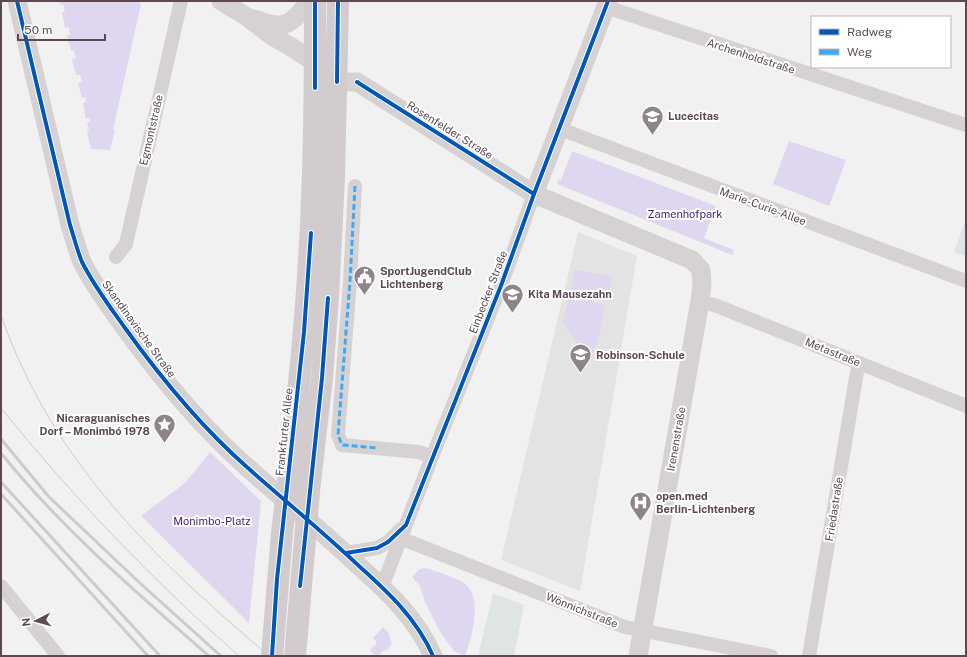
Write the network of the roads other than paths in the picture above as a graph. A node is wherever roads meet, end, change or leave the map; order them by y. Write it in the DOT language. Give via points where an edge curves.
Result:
graph roads {
  1 [pos="17,1"];
  2 [pos="180,1"];
  3 [pos="221,1"];
  4 [pos="310,1"];
  5 [pos="314,1"];
  6 [pos="338,1"];
  7 [pos="607,4"];
  8 [pos="247,17"];
  9 [pos="315,63"];
  10 [pos="336,82"];
  11 [pos="966,125"];
  12 [pos="560,129"];
  13 [pos="355,186"];
  14 [pos="534,194"];
  15 [pos="116,257"];
  16 [pos="701,270"];
  17 [pos="966,281"];
  18 [pos="700,301"];
  19 [pos="860,363"];
  20 [pos="966,406"];
  21 [pos="432,457"];
  22 [pos="403,531"];
  23 [pos="346,553"];
  24 [pos="1,586"];
  25 [pos="382,587"];
  26 [pos="643,630"];
  27 [pos="272,651"];
  28 [pos="58,656"];
  29 [pos="295,656"];
  30 [pos="433,656"];
  31 [pos="638,656"];
  32 [pos="771,656"];
  33 [pos="809,656"];
  1 -- 23 [label="street, Skandinavische Straße" via="70,225 82,261 94,283 137,345 203,425 248,468"];
  2 -- 15 [label="street, Egmontstraße" via="126,244"];
  3 -- 8 [label="street"];
  4 -- 8 [label="street" via="285,24 278,25"];
  5 -- 9 [label="main road, Frankfurter Allee"];
  6 -- 10 [label="main road"];
  7 -- 11 [label="street, Archenholdstraße" via="704,40"];
  7 -- 12 [label="street, Einbecker Straße"];
  8 -- 9 [label="street"];
  9 -- 27 [label="main road, Frankfurter Allee, bridge" via="309,268"];
  10 -- 14 [label="street, Rosenfelder Straße" via="357,82"];
  10 -- 29 [label="main road, bridge" via="328,298"];
  12 -- 14 [label="street, Einbecker Straße"];
  12 -- 17 [label="street, Marie-Curie-Allee"];
  13 -- 21 [label="street" via="338,435 342,446 419,452"];
  14 -- 16 [label="street, Rosenfelder Straße" via="692,260"];
  14 -- 21 [label="street, Einbecker Straße" via="502,283"];
  16 -- 18 [label="street, Irenenstraße"];
  18 -- 19 [label="street, Metastraße"];
  18 -- 26 [label="street, Irenenstraße"];
  19 -- 20 [label="street, Metastraße"];
  19 -- 33 [label="street, Friedastraße"];
  21 -- 22 [label="street, Einbecker Straße"];
  22 -- 23 [label="street, Einbecker Straße" via="377,548"];
  22 -- 25 [label="street, Einbecker Straße"];
  22 -- 26 [label="street, Wönnichstraße" via="625,627"];
  23 -- 25 [label="street, Skandinavische Straße"];
  24 -- 28 [label="street"];
  25 -- 30 [label="street, Skandinavische Straße" via="418,628"];
  26 -- 31 [label="street, Irenenstraße"];
  26 -- 32 [label="street, Wönnichstraße"];
}
